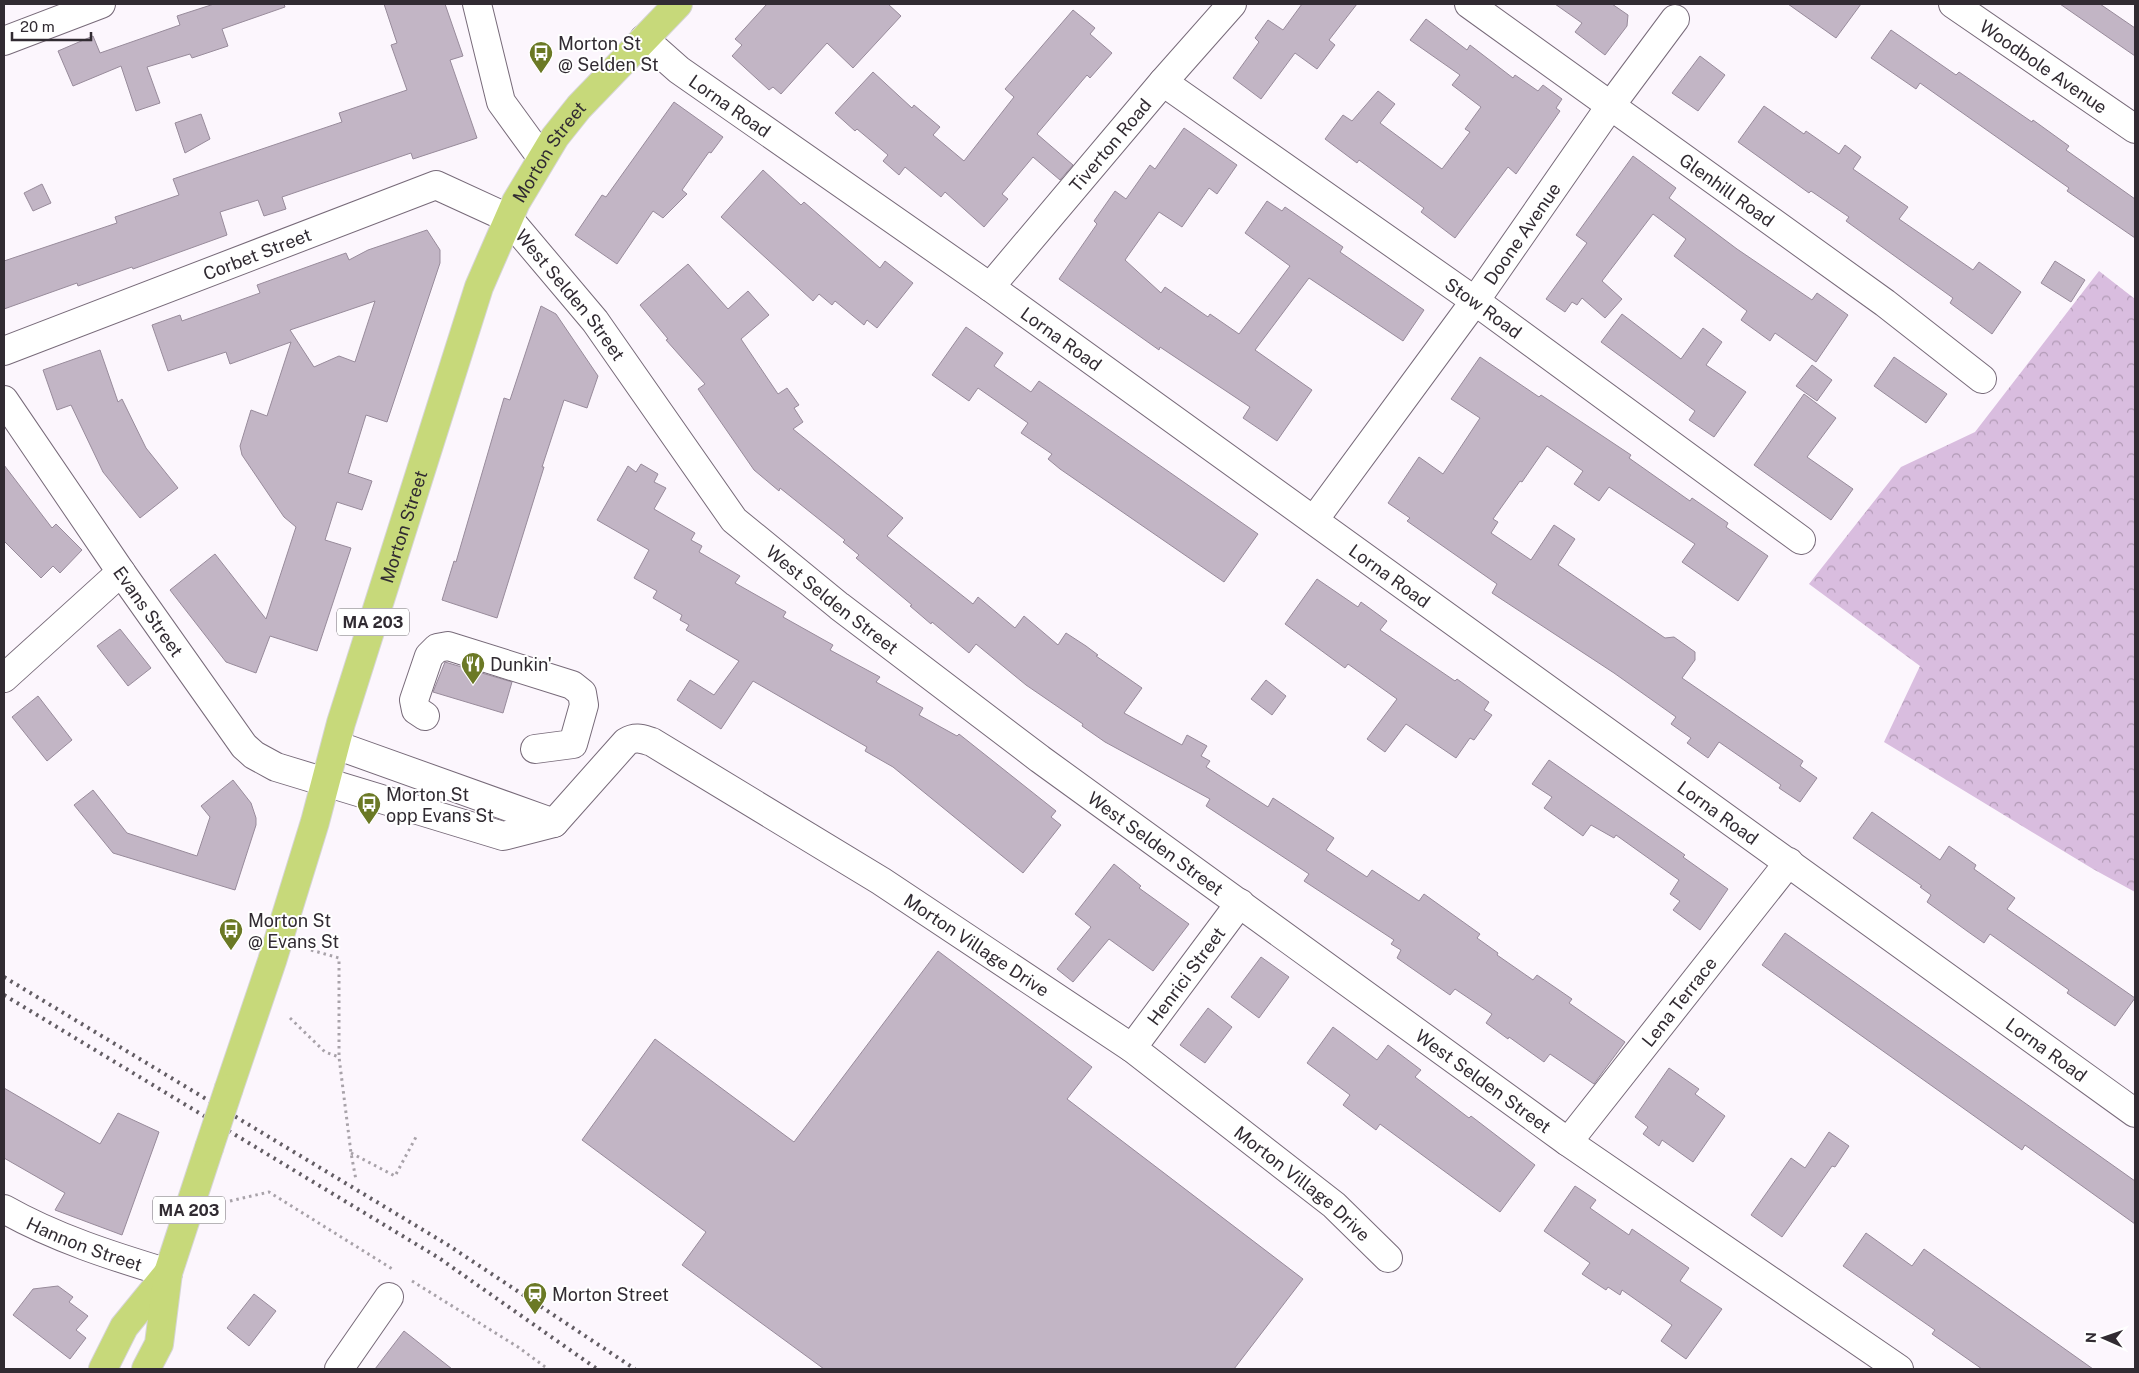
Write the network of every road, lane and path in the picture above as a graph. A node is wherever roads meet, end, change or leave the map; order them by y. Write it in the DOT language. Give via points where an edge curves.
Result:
graph roads {
  1 [pos="101,4"];
  2 [pos="477,4"];
  3 [pos="678,4"];
  4 [pos="1232,4"];
  5 [pos="1469,4"];
  6 [pos="1953,4"];
  7 [pos="1676,19"];
  8 [pos="644,39"];
  9 [pos="4,41"];
  10 [pos="1163,82"];
  11 [pos="1611,105"];
  12 [pos="2135,129"];
  13 [pos="541,157"];
  14 [pos="508,218"];
  15 [pos="990,287"];
  16 [pos="1474,301"];
  17 [pos="4,351"];
  18 [pos="1982,379"];
  19 [pos="4,400"];
  20 [pos="1314,520"];
  21 [pos="1802,540"];
  22 [pos="121,572"];
  23 [pos="4,678"];
  24 [pos="425,716"];
  25 [pos="336,745"];
  26 [pos="535,749"];
  27 [pos="327,782"];
  28 [pos="554,822"];
  29 [pos="1789,862"];
  30 [pos="1240,903"];
  31 [pos="311,950"];
  32 [pos="290,1018"];
  33 [pos="1132,1048"];
  34 [pos="339,1057"];
  35 [pos="2135,1113"];
  36 [pos="416,1137"];
  37 [pos="1568,1142"];
  38 [pos="351,1152"];
  39 [pos="356,1180"];
  40 [pos="4,1209"];
  41 [pos="1388,1258"];
  42 [pos="168,1273"];
  43 [pos="389,1297"];
  44 [pos="103,1369"];
  45 [pos="146,1369"];
  46 [pos="339,1369"];
  47 [pos="1899,1369"];
  1 -- 9 [label="street"];
  2 -- 13 [label="street" via="501,102"];
  3 -- 8 [label="highway, Morton Street / MA 203"];
  4 -- 10 [label="street, Tiverton Road"];
  5 -- 11 [label="street, Glenhill Road"];
  6 -- 12 [label="street, Woodbole Avenue"];
  7 -- 11 [label="street, Doone Avenue"];
  8 -- 13 [label="highway, Morton Street / MA 203" via="571,115"];
  8 -- 15 [label="street, Lorna Road" via="679,70"];
  10 -- 15 [label="street, Tiverton Road"];
  10 -- 16 [label="street, Stow Road"];
  11 -- 16 [label="street, Doone Avenue"];
  11 -- 18 [label="street, Glenhill Road" via="1885,303"];
  13 -- 14 [label="highway, Morton Street / MA 203"];
  14 -- 17 [label="street, Corbet Street" via="436,185"];
  14 -- 25 [label="highway, Morton Street / MA 203" via="479,287"];
  14 -- 30 [label="street, West Selden Street" via="595,321 734,520 839,606 1040,759"];
  15 -- 20 [label="street, Lorna Road"];
  16 -- 20 [label="street, Doone Avenue"];
  16 -- 21 [label="street, Stow Road"];
  19 -- 22 [label="street, Evans Street"];
  20 -- 29 [label="street, Lorna Road"];
  22 -- 23 [label="street"];
  22 -- 27 [label="street, Evans Street" via="244,746 266,763"];
  24 -- 26 [label="street" via="416,710 414,700 429,656 437,648 448,646 572,685 582,693 584,705 573,744"];
  25 -- 27 [label="highway, Morton Street / MA 203"];
  25 -- 28 [label="street"];
  27 -- 28 [label="street" via="503,836"];
  27 -- 42 [label="highway, Morton Street / MA 203, bridge" via="272,961"];
  28 -- 33 [label="street, Morton Village Drive" via="626,742 640,738 652,742 881,881"];
  29 -- 35 [label="street, Lorna Road"];
  29 -- 37 [label="street, Lena Terrace"];
  30 -- 33 [label="street, Henrici Street"];
  30 -- 37 [label="street, West Selden Street"];
  31 -- 34 [label="path" via="338,958"];
  32 -- 34 [label="path" via="325,1052"];
  33 -- 41 [label="street, Morton Village Drive" via="1334,1205"];
  34 -- 38 [label="path"];
  36 -- 38 [label="path" via="395,1176"];
  37 -- 47 [label="street, West Selden Street"];
  38 -- 39 [label="path"];
  40 -- 42 [label="street, Hannon Street" via="89,1248"];
  42 -- 44 [label="highway, Morton Street / MA 203" via="124,1327"];
  42 -- 45 [label="highway, Morton Street / MA 203" via="158,1344"];
  43 -- 46 [label="street"];
}
